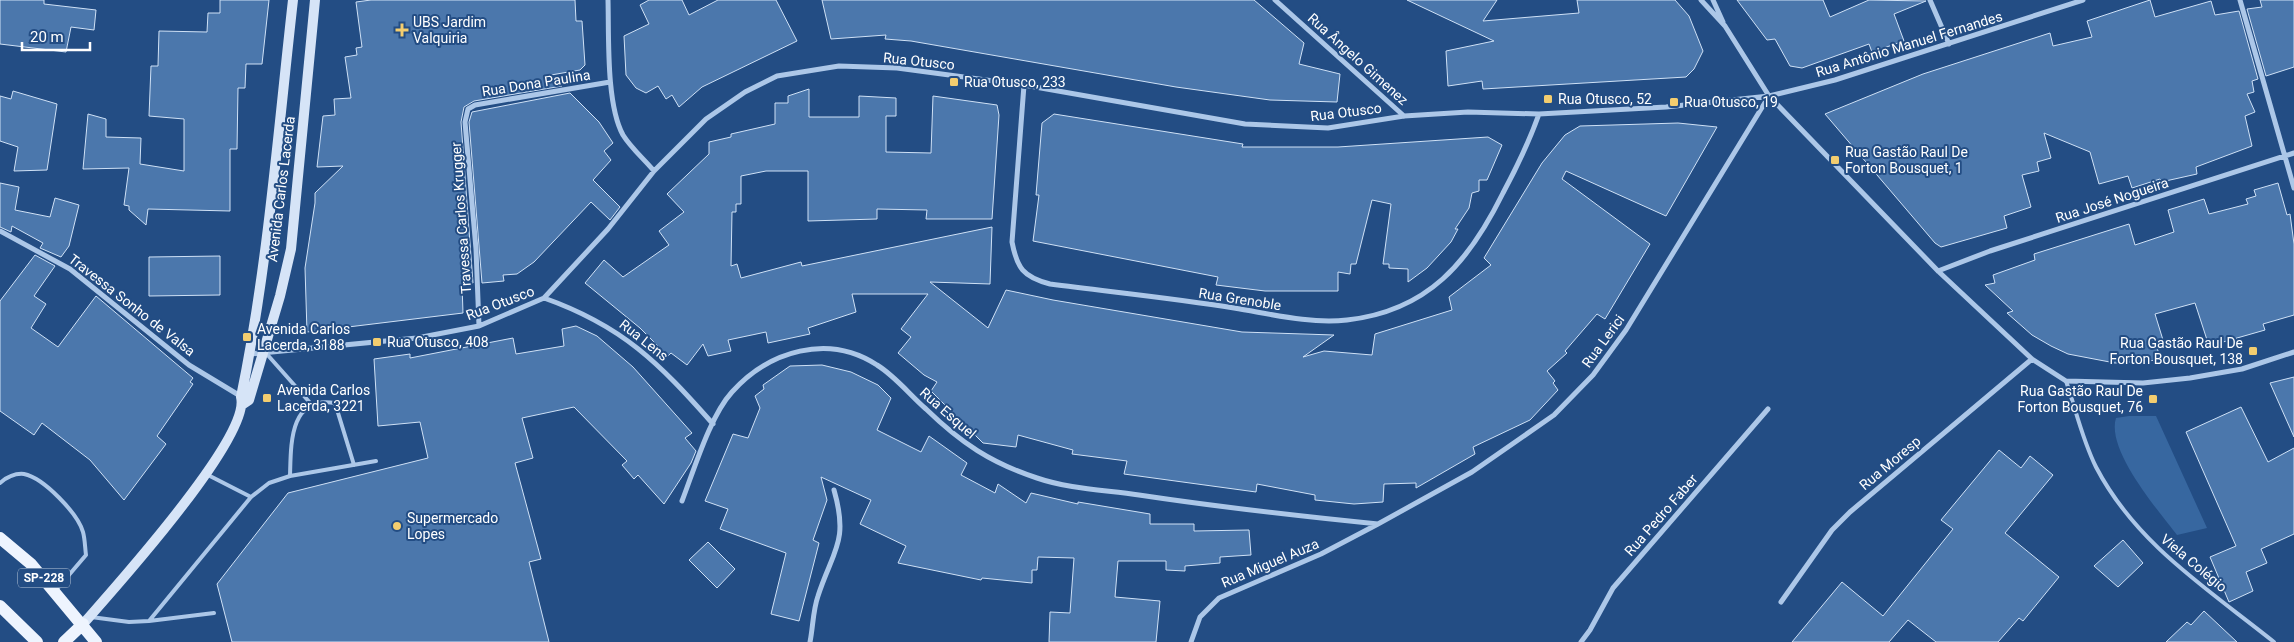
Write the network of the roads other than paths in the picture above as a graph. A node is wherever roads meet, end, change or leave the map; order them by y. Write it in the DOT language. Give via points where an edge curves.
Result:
graph roads {
  1 [pos="293,0"];
  2 [pos="315,0"];
  3 [pos="608,0"];
  4 [pos="1275,0"];
  5 [pos="1700,0"];
  6 [pos="1713,0"];
  7 [pos="1930,0"];
  8 [pos="2083,0"];
  9 [pos="2240,0"];
  10 [pos="1725,26"];
  11 [pos="1949,44"];
  12 [pos="610,82"];
  13 [pos="1024,86"];
  14 [pos="1769,96"];
  15 [pos="468,109"];
  16 [pos="1539,114"];
  17 [pos="1404,116"];
  18 [pos="2294,153"];
  19 [pos="2285,156"];
  20 [pos="654,171"];
  21 [pos="2294,188"];
  22 [pos="0,230"];
  23 [pos="1938,271"];
  24 [pos="544,298"];
  25 [pos="479,326"];
  26 [pos="264,352"];
  27 [pos="2294,352"];
  28 [pos="250,354"];
  29 [pos="2032,359"];
  30 [pos="2066,381"];
  31 [pos="244,400"];
  32 [pos="312,405"];
  33 [pos="1768,410"];
  34 [pos="713,424"];
  35 [pos="376,461"];
  36 [pos="354,465"];
  37 [pos="206,473"];
  38 [pos="290,476"];
  39 [pos="0,483"];
  40 [pos="834,490"];
  41 [pos="251,497"];
  42 [pos="682,501"];
  43 [pos="1378,524"];
  44 [pos="0,538"];
  45 [pos="55,591"];
  46 [pos="1781,602"];
  47 [pos="0,606"];
  48 [pos="214,613"];
  49 [pos="86,621"];
  50 [pos="149,621"];
  51 [pos="37,642"];
  52 [pos="64,642"];
  53 [pos="96,642"];
  54 [pos="810,642"];
  55 [pos="1191,642"];
  56 [pos="1581,642"];
  57 [pos="2274,642"];
  1 -- 28 [label="main road, Avenida Carlos Lacerda" via="266,245"];
  2 -- 26 [label="main road, Avenida Carlos Lacerda" via="291,249"];
  3 -- 12 [label="street"];
  4 -- 17 [label="street, Rua Ângelo Gimenez"];
  5 -- 10 [label="street"];
  6 -- 10 [label="street"];
  7 -- 11 [label="street"];
  8 -- 11 [label="street, Rua Antônio Manuel Fernandes"];
  9 -- 19 [label="street"];
  10 -- 14 [label="street"];
  11 -- 14 [label="street, Rua Antônio Manuel Fernandes" via="1836,80"];
  12 -- 15 [label="street, Rua Dona Paulina" via="475,104"];
  12 -- 20 [label="street" via="623,134"];
  13 -- 16 [label="street, Rua Grenoble" via="1012,242 1019,266 1026,275 1050,284 1297,319 1346,320 1387,312 1418,299 1440,283 1465,258 1486,228 1526,148"];
  13 -- 17 [label="street, Rua Otusco" via="1244,124 1286,128 1328,128"];
  13 -- 20 [label="street, Rua Otusco" via="877,67 839,66 777,76 745,92 706,119"];
  14 -- 16 [label="street, Rua Otusco" via="1666,107"];
  14 -- 23 [label="street"];
  14 -- 43 [label="street, Rua Lerici" via="1626,330 1593,375 1554,415 1472,472"];
  15 -- 25 [label="street, Travessa Carlos Krugger" via="465,122"];
  16 -- 17 [label="street, Rua Otusco" via="1468,112"];
  18 -- 19 [label="street, Rua José Nogueira"];
  19 -- 21 [label="street"];
  19 -- 23 [label="street, Rua José Nogueira" via="1990,251"];
  20 -- 24 [label="street, Rua Otusco" via="608,229"];
  22 -- 31 [label="street, Travessa Sonho de Valsa" via="70,269 189,365"];
  23 -- 29 [label="street"];
  24 -- 25 [label="street, Rua Otusco"];
  24 -- 34 [label="street, Rua Lens" via="595,319 622,335 672,378"];
  25 -- 26 [label="street, Rua Otusco" via="417,338"];
  26 -- 28 [label="street, Rua Otusco"];
  26 -- 31 [label="main road, Avenida Carlos Lacerda"];
  26 -- 32 [label="lane"];
  27 -- 30 [label="street" via="2242,369 2190,378 2143,383"];
  28 -- 31 [label="main road, Avenida Carlos Lacerda"];
  29 -- 30 [label="street"];
  29 -- 46 [label="street, Rua Moresp" via="1850,512 1832,530"];
  30 -- 57 [label="lane, Viela Colégio" via="2081,432 2096,467 2126,514 2171,561"];
  31 -- 37 [label="main road, Avenida Carlos Lacerda" via="230,439"];
  32 -- 36 [label="lane" via="324,401 335,403"];
  32 -- 38 [label="lane" via="302,413 292,430"];
  33 -- 56 [label="street, Rua Pedro Faber" via="1613,588"];
  34 -- 42 [label="street, Rua Esquel"];
  34 -- 43 [label="street, Rua Esquel" via="731,393 770,362 809,348 838,348 877,365 968,446 1009,468 1048,481 1241,510"];
  35 -- 36 [label="lane"];
  36 -- 38 [label="lane"];
  37 -- 41 [label="lane"];
  37 -- 49 [label="main road, Avenida Carlos Lacerda"];
  38 -- 41 [label="lane" via="269,483"];
  39 -- 45 [label="lane" via="8,476 23,474 36,478 65,503 83,531 86,555"];
  40 -- 54 [label="street" via="841,526 840,542 817,599"];
  41 -- 50 [label="lane"];
  43 -- 55 [label="street, Rua Miguel Auza" via="1321,554 1219,598 1200,617"];
  44 -- 45 [label="main road, SP-228" via="31,564"];
  45 -- 49 [label="main road, SP-228"];
  47 -- 51 [label="main road"];
  48 -- 50 [label="lane"];
  49 -- 50 [label="lane"];
  49 -- 52 [label="main road"];
  49 -- 53 [label="main road, SP-228"];
}
